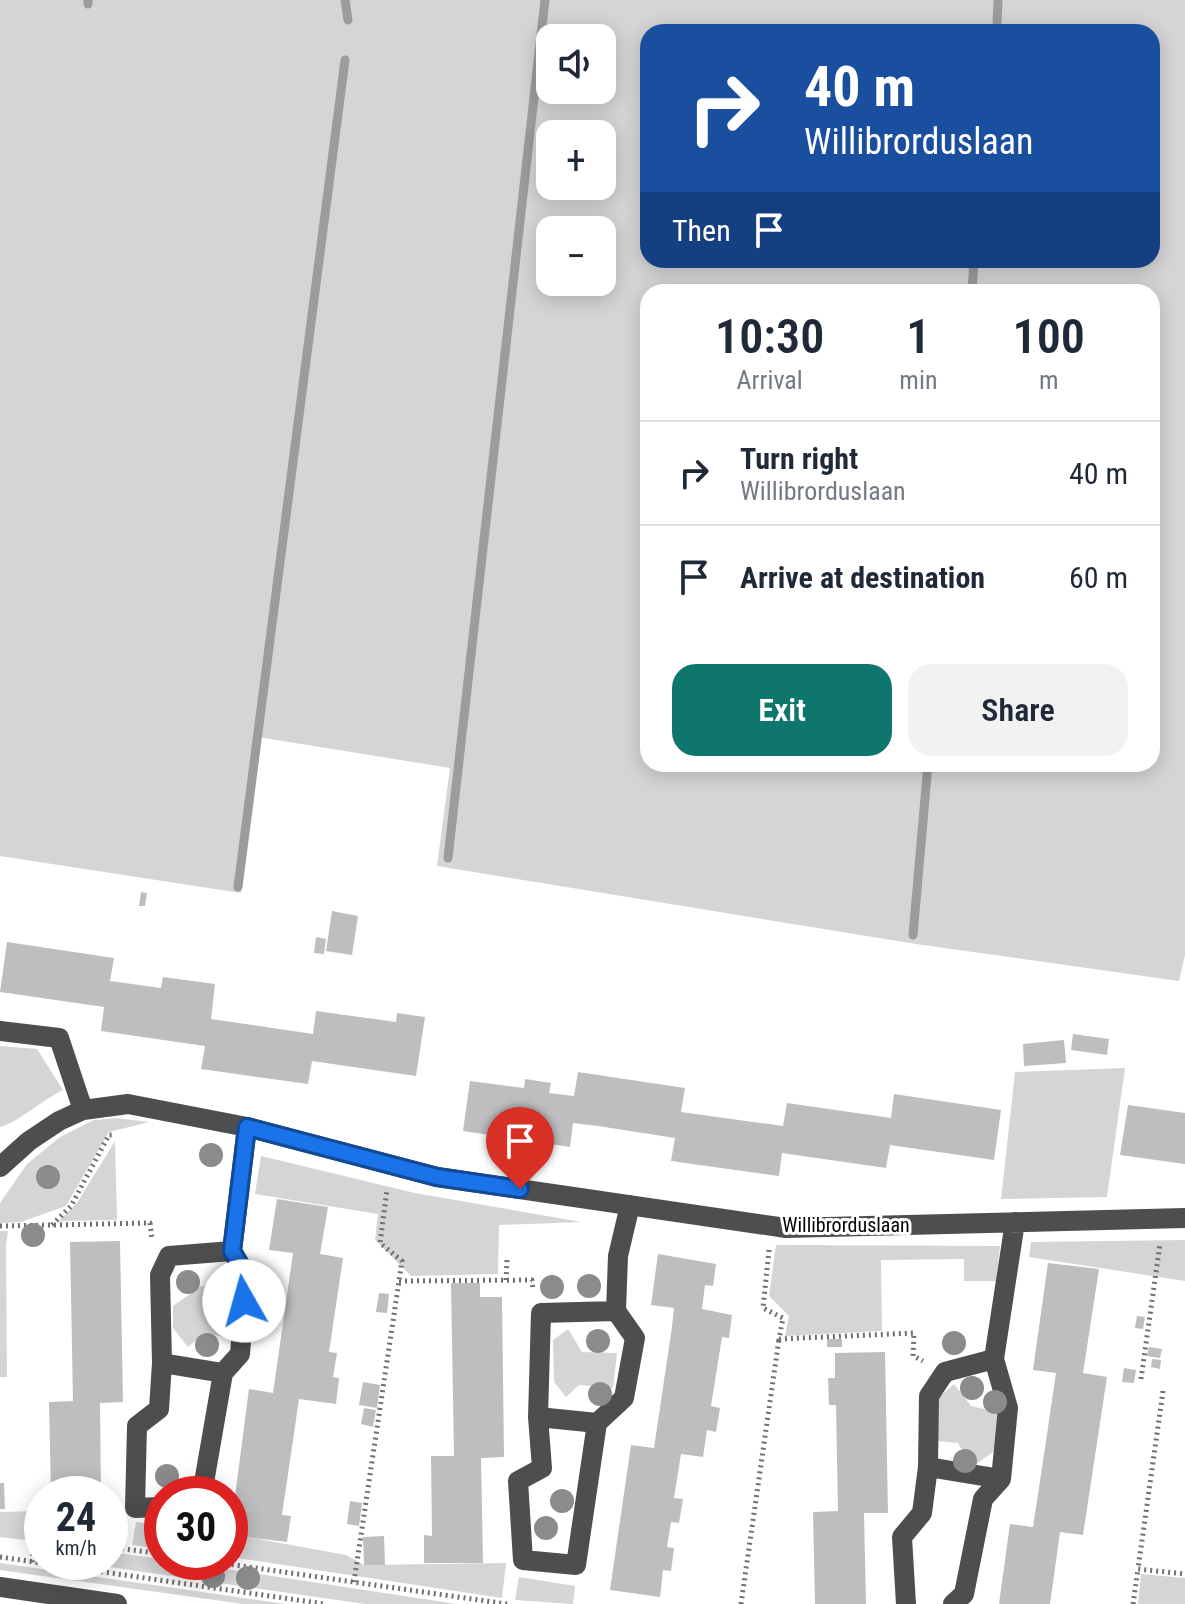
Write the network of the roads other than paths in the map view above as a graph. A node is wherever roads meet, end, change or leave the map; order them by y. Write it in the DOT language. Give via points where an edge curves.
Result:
graph roads {
  1 [pos="0,1031"];
  2 [pos="83,1110"];
  3 [pos="247,1127"];
  4 [pos="0,1167"];
  5 [pos="630,1205"];
  6 [pos="1185,1218"];
  7 [pos="1015,1222"];
  8 [pos="232,1251"];
  9 [pos="616,1311"];
  10 [pos="994,1359"];
  11 [pos="162,1363"];
  12 [pos="223,1373"];
  13 [pos="538,1417"];
  14 [pos="597,1423"];
  15 [pos="928,1467"];
  16 [pos="205,1476"];
  17 [pos="1001,1479"];
  18 [pos="144,1508"];
  19 [pos="0,1587"];
  20 [pos="117,1604"];
  21 [pos="906,1604"];
  22 [pos="953,1604"];
  1 -- 2 [label="street" via="59,1038"];
  2 -- 3 [label="street, Willibrorduslaan" via="128,1104"];
  2 -- 4 [label="street, Willibrorduslaan" via="29,1141"];
  3 -- 5 [label="street, Willibrorduslaan" via="437,1177"];
  3 -- 8 [label="street"];
  5 -- 7 [label="street, Willibrorduslaan" via="786,1228"];
  5 -- 9 [label="street" via="618,1256"];
  6 -- 7 [label="street, Willibrorduslaan"];
  7 -- 10 [label="street"];
  8 -- 11 [label="street" via="169,1256 160,1275"];
  8 -- 12 [label="street" via="246,1275 240,1354"];
  9 -- 13 [label="street" via="541,1313"];
  9 -- 14 [label="street" via="635,1338 624,1398"];
  10 -- 15 [label="street" via="945,1372 929,1396"];
  10 -- 17 [label="street" via="1008,1408"];
  11 -- 12 [label="street"];
  11 -- 18 [label="street" via="159,1409 137,1426 135,1508"];
  12 -- 16 [label="street"];
  13 -- 14 [label="street"];
  13 -- 14 [label="street" via="542,1468 518,1481 523,1560 576,1565"];
  15 -- 17 [label="street"];
  15 -- 21 [label="street" via="922,1513 902,1537"];
  17 -- 22 [label="street" via="983,1499 964,1594"];
  19 -- 20 [label="street"];
}
